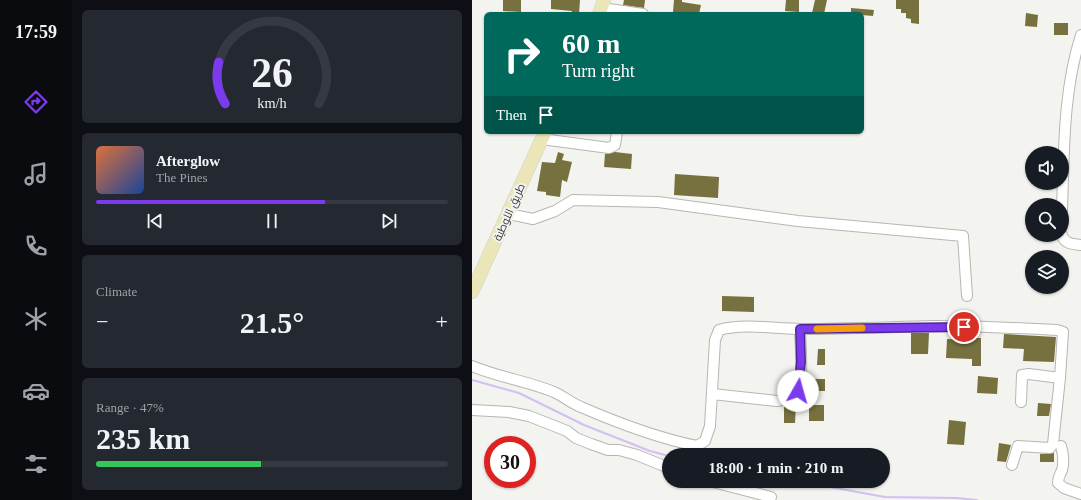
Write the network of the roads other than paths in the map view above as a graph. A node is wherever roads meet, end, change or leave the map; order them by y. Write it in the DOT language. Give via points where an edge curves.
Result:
graph roads {
  1 [pos="602,7"];
  2 [pos="631,12"];
  3 [pos="1081,35"];
  4 [pos="617,134"];
  5 [pos="544,135"];
  6 [pos="1062,198"];
  7 [pos="508,214"];
  8 [pos="1066,242"];
  9 [pos="1081,245"];
  10 [pos="472,292"];
  11 [pos="967,296"];
  12 [pos="800,329"];
  13 [pos="472,366"];
  14 [pos="1060,378"];
  15 [pos="712,394"];
  16 [pos="1021,402"];
  17 [pos="472,410"];
  18 [pos="1061,446"];
  19 [pos="1012,464"];
  20 [pos="662,465"];
  21 [pos="734,488"];
  22 [pos="1081,494"];
  23 [pos="770,498"];
  1 -- 2 [label="street"];
  3 -- 6 [label="street" via="1074,57 1066,111"];
  4 -- 5 [label="street" via="615,145 609,148"];
  5 -- 7 [label="main road, طريق اللوطية"];
  7 -- 10 [label="main road, طريق اللوطية"];
  7 -- 11 [label="street" via="533,219 555,211 573,200 658,202 798,221 963,236"];
  8 -- 9 [label="street"];
  12 -- 14 [label="street" via="936,326 1057,330 1063,332"];
  12 -- 15 [label="street" via="727,327 719,330 715,340"];
  12 -- 15 [label="street" via="800,380 795,395 777,401"];
  13 -- 15 [label="street" via="554,392 579,406 616,421 697,446 705,441 710,426"];
  14 -- 16 [label="street" via="1022,375"];
  14 -- 19 [label="street" via="1053,444 1050,448 1018,446"];
  17 -- 20 [label="street" via="529,416 591,444 637,455"];
  18 -- 22 [label="street" via="1062,466 1058,483"];
  21 -- 23 [label="street"];
}
